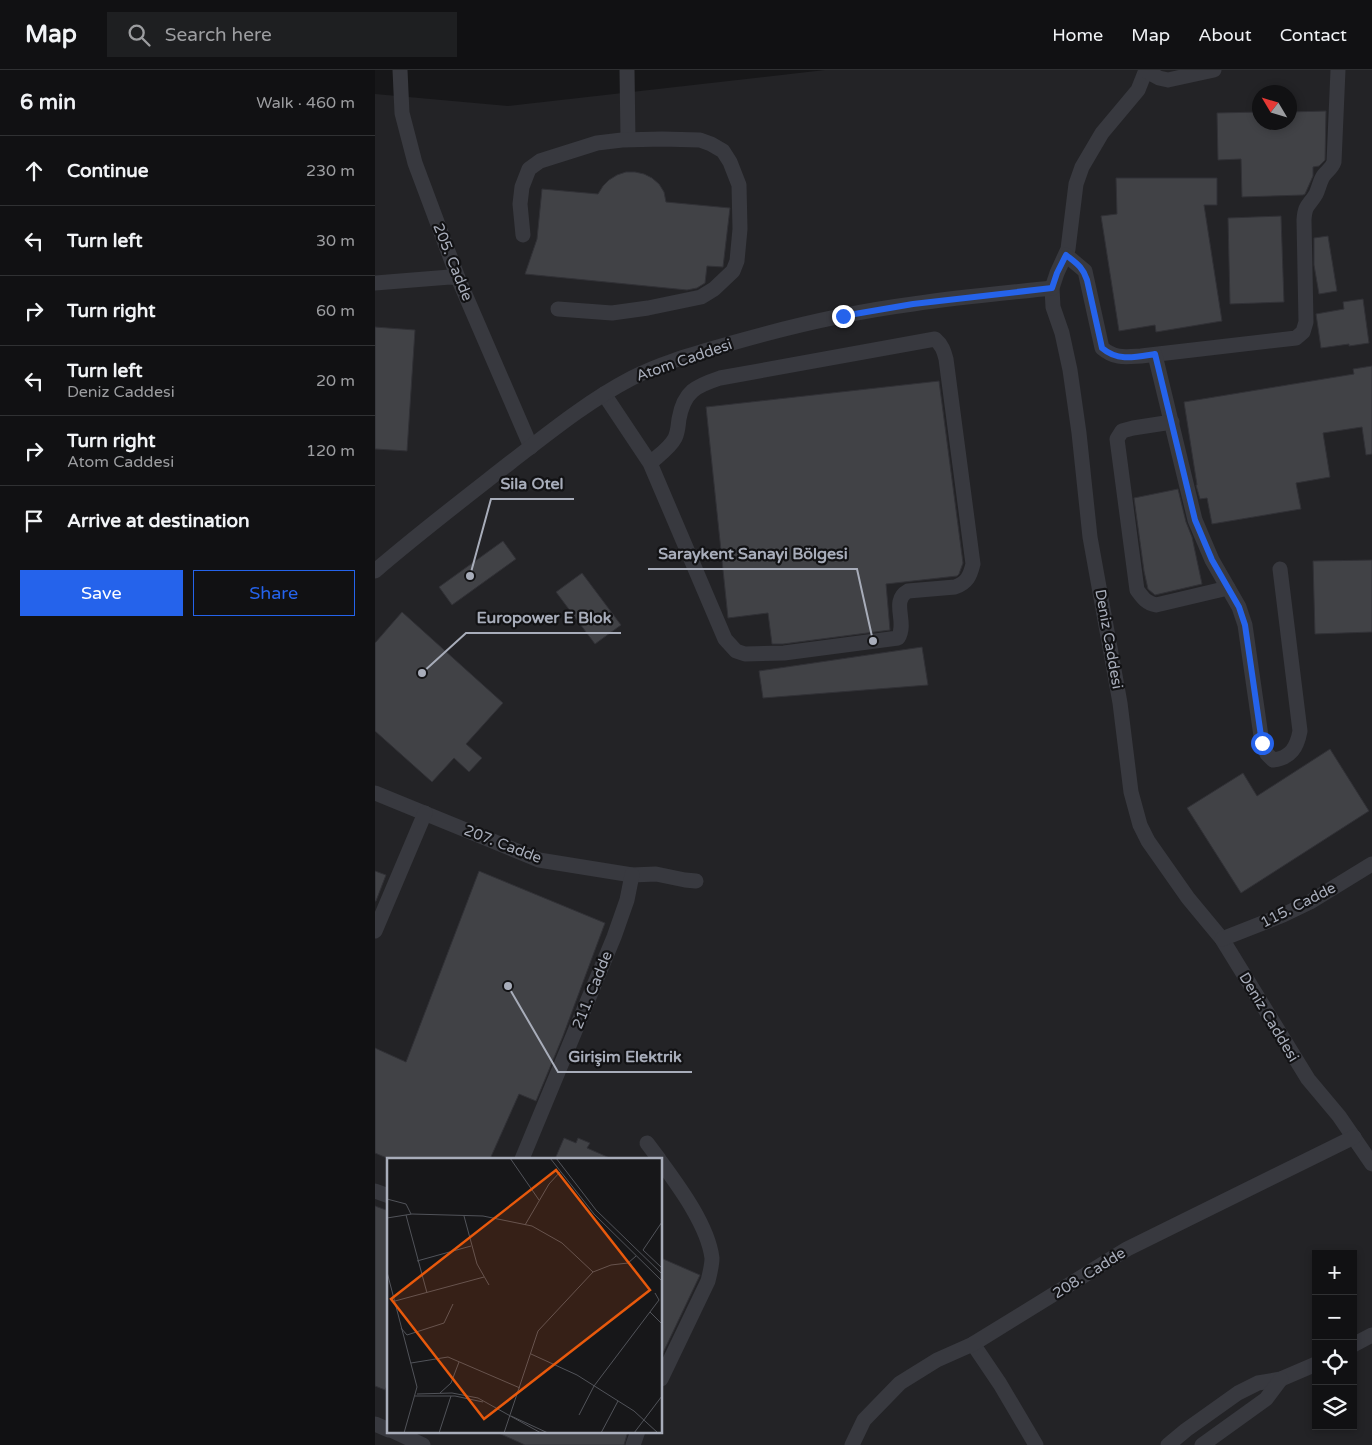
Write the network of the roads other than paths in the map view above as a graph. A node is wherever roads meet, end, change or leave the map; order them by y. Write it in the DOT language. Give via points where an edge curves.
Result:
graph roads {
  1 [pos="400,70"];
  2 [pos="627,70"];
  3 [pos="1214,70"];
  4 [pos="1338,70"];
  5 [pos="1146,71"];
  6 [pos="628,139"];
  7 [pos="523,235"];
  8 [pos="1066,255"];
  9 [pos="458,278"];
  10 [pos="375,283"];
  11 [pos="1052,288"];
  12 [pos="558,309"];
  13 [pos="1155,354"];
  14 [pos="604,394"];
  15 [pos="1171,422"];
  16 [pos="531,447"];
  17 [pos="650,463"];
  18 [pos="1280,570"];
  19 [pos="375,571"];
  20 [pos="1228,588"];
  21 [pos="375,793"];
  22 [pos="425,813"];
  23 [pos="1372,864"];
  24 [pos="632,875"];
  25 [pos="696,881"];
  26 [pos="375,931"];
  27 [pos="1222,939"];
  28 [pos="1354,1137"];
  29 [pos="647,1142"];
  30 [pos="522,1158"];
  31 [pos="658,1158"];
  32 [pos="1372,1164"];
  33 [pos="663,1165"];
  34 [pos="375,1191"];
  35 [pos="387,1195"];
  36 [pos="1372,1335"];
  37 [pos="1357,1343"];
  38 [pos="973,1344"];
  39 [pos="1312,1366"];
  40 [pos="663,1375"];
  41 [pos="1281,1380"];
  42 [pos="375,1424"];
  43 [pos="387,1428"];
  44 [pos="397,1432"];
  45 [pos="638,1432"];
  46 [pos="423,1445"];
  47 [pos="633,1445"];
  48 [pos="853,1445"];
  49 [pos="1036,1445"];
  50 [pos="1167,1445"];
  51 [pos="1202,1445"];
  1 -- 9 [label="street, 205. Cadde" via="403,113 415,163"];
  2 -- 6 [label="street"];
  3 -- 5 [label="street" via="1168,80"];
  4 -- 13 [label="street" via="1335,162 1323,175 1304,211 1306,322 1303,332 1296,338"];
  5 -- 8 [label="street, Deniz Caddesi" via="1138,90 1102,133 1082,167 1076,184"];
  6 -- 7 [label="street" via="597,143 540,161 529,168 520,204"];
  6 -- 12 [label="street" via="700,140 723,151 739,184 740,229 733,271 701,296 648,308 612,313"];
  8 -- 11 [label="street, Deniz Caddesi"];
  8 -- 13 [label="street" via="1085,271 1102,348 1110,355 1123,357"];
  9 -- 10 [label="street"];
  9 -- 16 [label="street, 205. Cadde"];
  11 -- 14 [label="street, Atom Caddesi" via="913,304 771,332 656,367"];
  11 -- 27 [label="street, Deniz Caddesi" via="1053,307 1070,370 1090,537 1136,812 1148,841"];
  13 -- 15 [label="street"];
  14 -- 16 [label="street, Atom Caddesi"];
  14 -- 17 [label="street"];
  15 -- 20 [label="street" via="1195,520"];
  15 -- 20 [label="street" via="1133,428 1122,432 1117,439 1137,590 1143,599 1155,605"];
  16 -- 19 [label="street, Atom Caddesi"];
  17 -- 17 [label="street" via="725,639 736,651 745,654 784,652 898,638 902,632 899,598 903,593 907,590 955,587 970,576 973,564 947,359 935,339 720,378 699,385 687,396 675,439"];
  18 -- 20 [label="street" via="1300,731 1297,743 1282,759 1273,760 1262,743 1245,625"];
  21 -- 22 [label="street, 207. Cadde"];
  22 -- 24 [label="street, 207. Cadde" via="539,860"];
  22 -- 26 [label="street"];
  23 -- 27 [label="street, 115. Cadde" via="1310,902"];
  24 -- 25 [label="street, 207. Cadde" via="656,874"];
  24 -- 30 [label="street, 211. Cadde" via="613,938"];
  27 -- 28 [label="street, Deniz Caddesi" via="1308,1079"];
  28 -- 32 [label="street, Deniz Caddesi"];
  28 -- 38 [label="street, 208. Cadde" via="1127,1249"];
  29 -- 31 [label="street"];
  33 -- 40 [label="street" via="701,1225 712,1258 708,1281"];
  34 -- 35 [label="street"];
  36 -- 37 [label="street"];
  38 -- 48 [label="street, 208. Cadde" via="937,1360 900,1383 864,1420"];
  38 -- 49 [label="street"];
  39 -- 41 [label="street"];
  41 -- 50 [label="street" via="1258,1383 1238,1393"];
  41 -- 51 [label="street" via="1266,1399"];
  42 -- 43 [label="street"];
  44 -- 46 [label="street"];
  45 -- 47 [label="street"];
}
